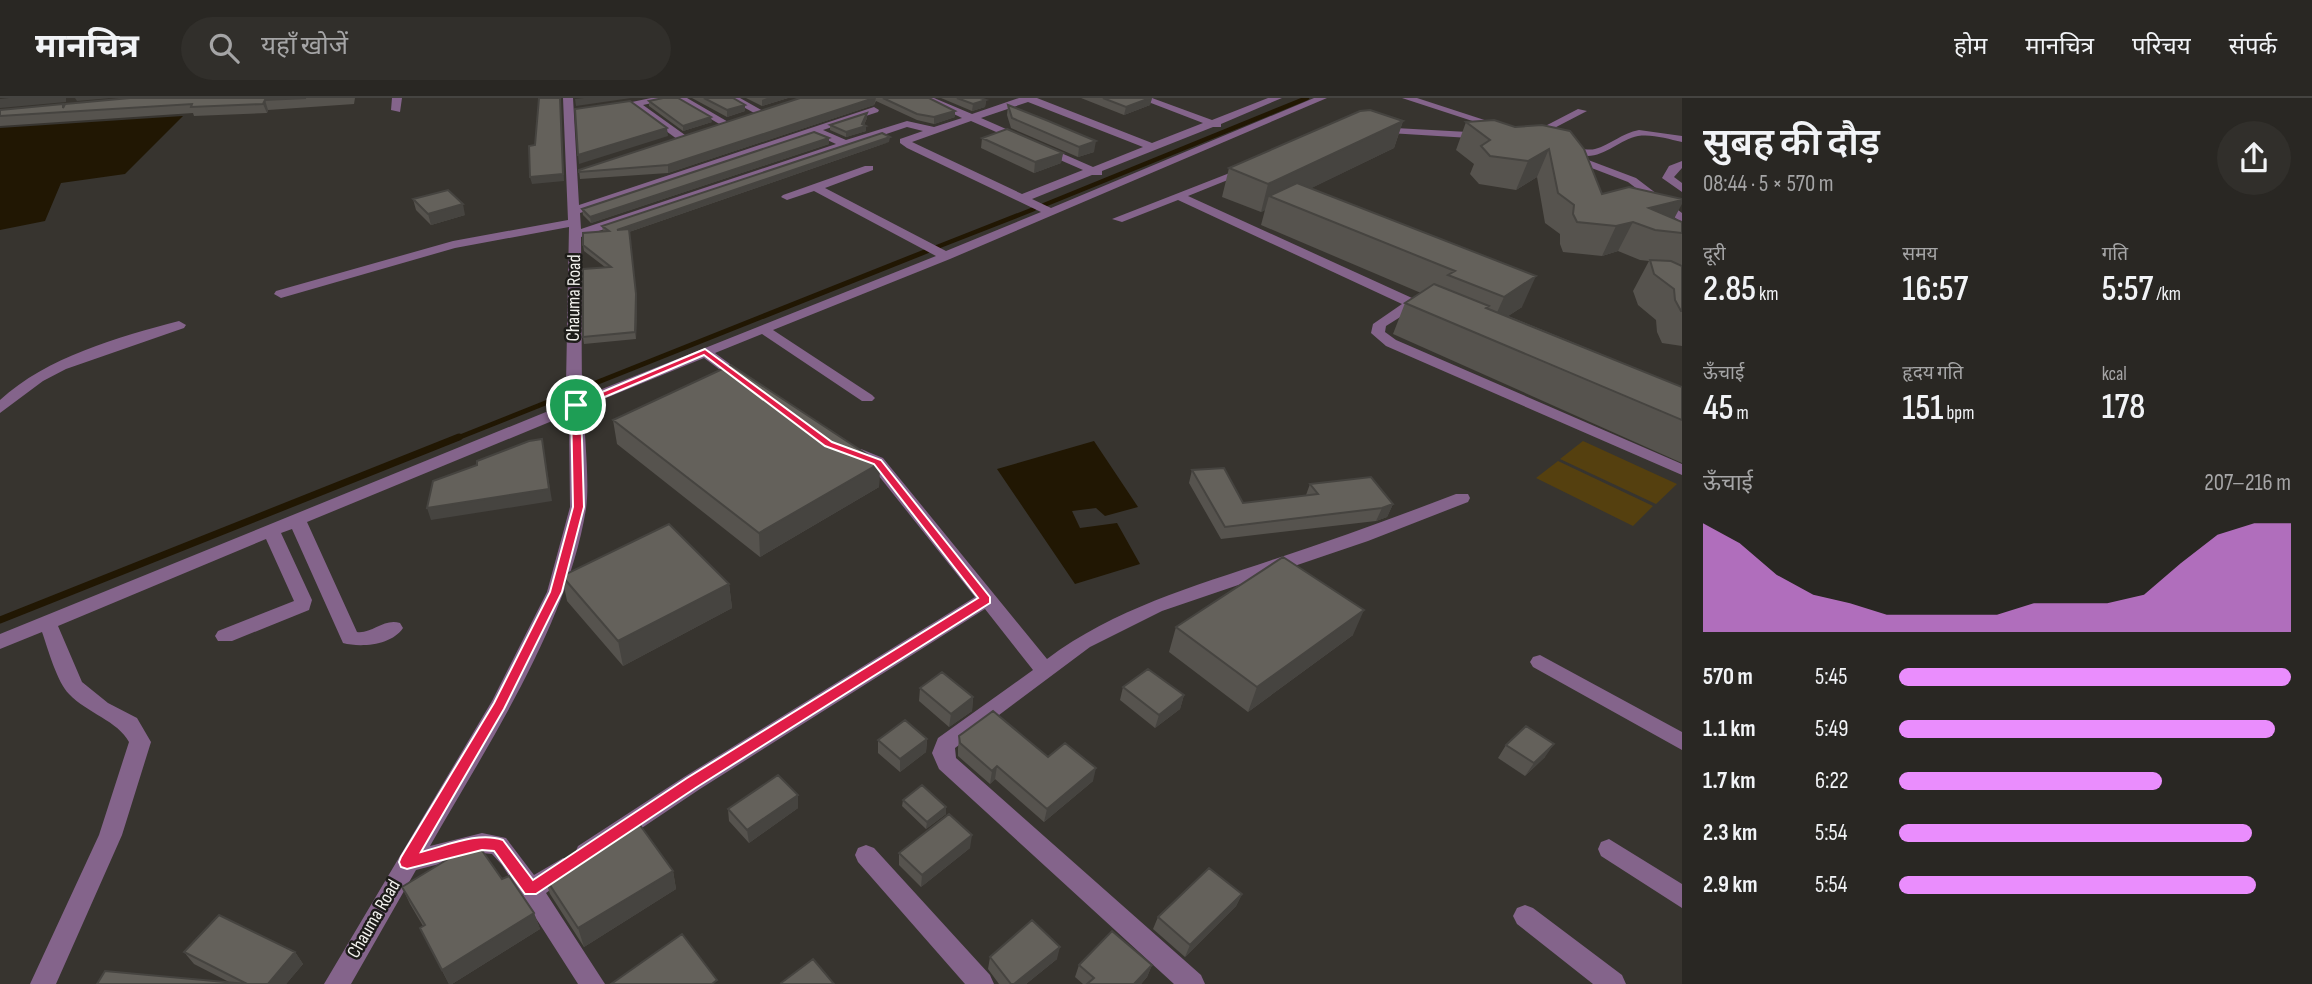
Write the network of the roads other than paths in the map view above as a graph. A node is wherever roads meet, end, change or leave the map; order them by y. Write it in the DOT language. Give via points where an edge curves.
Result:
graph roads {
  1 [pos="397,98"];
  2 [pos="568,98"];
  3 [pos="669,98"];
  4 [pos="680,98"];
  5 [pos="732,98"];
  6 [pos="926,98"];
  7 [pos="1029,98"];
  8 [pos="1143,98"];
  9 [pos="1322,98"];
  10 [pos="1406,98"];
  11 [pos="1268,99"];
  12 [pos="635,104"];
  13 [pos="595,109"];
  14 [pos="396,110"];
  15 [pos="874,110"];
  16 [pos="1582,111"];
  17 [pos="749,116"];
  18 [pos="972,117"];
  19 [pos="737,120"];
  20 [pos="1212,124"];
  21 [pos="814,130"];
  22 [pos="933,130"];
  23 [pos="1361,130"];
  24 [pos="1233,131"];
  25 [pos="1502,139"];
  26 [pos="1682,139"];
  27 [pos="669,141"];
  28 [pos="845,144"];
  29 [pos="1152,147"];
  30 [pos="1682,164"];
  31 [pos="1256,166"];
  32 [pos="869,168"];
  33 [pos="1093,171"];
  34 [pos="1677,174"];
  35 [pos="1121,183"];
  36 [pos="815,187"];
  37 [pos="1682,188"];
  38 [pos="1178,196"];
  39 [pos="787,197"];
  40 [pos="1023,198"];
  41 [pos="1051,212"];
  42 [pos="1118,219"];
  43 [pos="1682,219"];
  44 [pos="574,222"];
  45 [pos="946,256"];
  46 [pos="281,294"];
  47 [pos="1411,304"];
  48 [pos="1450,320"];
  49 [pos="179,326"];
  50 [pos="763,329"];
  51 [pos="705,352"];
  52 [pos="756,390"];
  53 [pos="574,396"];
  54 [pos="867,398"];
  55 [pos="0,408"];
  56 [pos="841,450"];
  57 [pos="1682,470"];
  58 [pos="1462,498"];
  59 [pos="297,520"];
  60 [pos="271,530"];
  61 [pos="986,600"];
  62 [pos="47,621"];
  63 [pos="393,628"];
  64 [pos="226,636"];
  65 [pos="0,642"];
  66 [pos="1540,662"];
  67 [pos="1045,671"];
  68 [pos="1682,742"];
  69 [pos="1609,849"];
  70 [pos="866,855"];
  71 [pos="407,862"];
  72 [pos="531,890"];
  73 [pos="1682,897"];
  74 [pos="1525,916"];
  75 [pos="43,984"];
  76 [pos="337,984"];
  77 [pos="592,984"];
  78 [pos="981,984"];
  79 [pos="1192,984"];
  80 [pos="1613,984"];
  1 -- 14 [label="street"];
  2 -- 44 [label="street, Chauma Road" via="575,112"];
  3 -- 12 [label="street"];
  4 -- 19 [label="street" via="720,125"];
  5 -- 17 [label="street" via="766,111"];
  6 -- 18 [label="street"];
  7 -- 18 [label="street"];
  7 -- 29 [label="street"];
  8 -- 20 [label="street"];
  9 -- 24 [label="street"];
  10 -- 16 [label="street" via="1534,142"];
  11 -- 20 [label="street"];
  12 -- 13 [label="street"];
  12 -- 27 [label="street" via="687,135"];
  15 -- 21 [label="street"];
  18 -- 22 [label="street"];
  18 -- 33 [label="street"];
  20 -- 24 [label="street"];
  20 -- 29 [label="street"];
  21 -- 28 [label="street"];
  21 -- 44 [label="street"];
  22 -- 28 [label="street" via="907,124"];
  22 -- 40 [label="street" via="904,141"];
  23 -- 25 [label="street"];
  24 -- 35 [label="street"];
  26 -- 43 [label="street" via="1634,134 1593,153 1555,148 1632,180"];
  28 -- 44 [label="street"];
  29 -- 33 [label="street"];
  30 -- 34 [label="street"];
  31 -- 38 [label="street"];
  32 -- 36 [label="street"];
  33 -- 35 [label="street"];
  33 -- 40 [label="street"];
  34 -- 37 [label="street" via="1668,178"];
  35 -- 41 [label="street"];
  36 -- 39 [label="street"];
  36 -- 45 [label="street"];
  38 -- 42 [label="street"];
  38 -- 47 [label="street"];
  40 -- 41 [label="street"];
  41 -- 45 [label="street"];
  44 -- 46 [label="street" via="442,248"];
  44 -- 53 [label="street, Chauma Road"];
  45 -- 50 [label="street"];
  47 -- 48 [label="street"];
  47 -- 57 [label="street" via="1380,324 1378,333 1391,343"];
  49 -- 55 [label="street" via="50,372 23,387"];
  50 -- 51 [label="street"];
  50 -- 54 [label="street"];
  51 -- 52 [label="street"];
  51 -- 53 [label="street"];
  53 -- 59 [label="street"];
  53 -- 71 [label="street, Chauma Road" via="578,507 556,592 500,705"];
  56 -- 61 [label="street" via="877,462"];
  58 -- 67 [label="street" via="1362,537 1155,606 1083,642"];
  59 -- 60 [label="street"];
  59 -- 63 [label="street" via="350,638 365,640"];
  60 -- 62 [label="street"];
  60 -- 64 [label="street" via="302,605"];
  61 -- 67 [label="street"];
  61 -- 72 [label="street" via="692,783"];
  62 -- 65 [label="street"];
  62 -- 75 [label="street" via="74,687 130,724 140,742 93,876"];
  66 -- 68 [label="street"];
  67 -- 79 [label="street" via="945,744 947,763"];
  69 -- 73 [label="street"];
  70 -- 78 [label="street"];
  71 -- 72 [label="street" via="482,843 498,845"];
  71 -- 76 [label="street, Chauma Road"];
  72 -- 77 [label="street"];
  74 -- 80 [label="street"];
}
